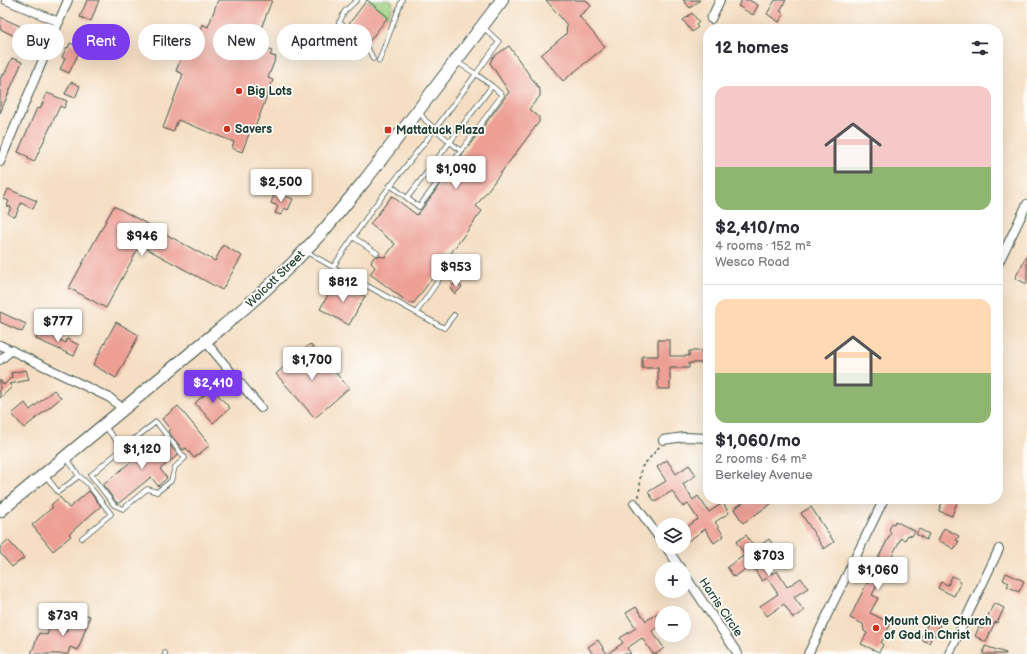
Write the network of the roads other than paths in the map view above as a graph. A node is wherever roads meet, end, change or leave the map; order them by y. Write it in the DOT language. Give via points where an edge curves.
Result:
graph roads {
  1 [pos="6,0"];
  2 [pos="68,0"];
  3 [pos="357,0"];
  4 [pos="402,0"];
  5 [pos="502,0"];
  6 [pos="720,0"];
  7 [pos="711,19"];
  8 [pos="59,22"];
  9 [pos="340,22"];
  10 [pos="482,26"];
  11 [pos="373,59"];
  12 [pos="379,61"];
  13 [pos="455,61"];
  14 [pos="476,74"];
  15 [pos="492,86"];
  16 [pos="418,109"];
  17 [pos="435,128"];
  18 [pos="450,142"];
  19 [pos="461,151"];
  20 [pos="0,162"];
  21 [pos="390,185"];
  22 [pos="407,198"];
  23 [pos="1027,204"];
  24 [pos="353,237"];
  25 [pos="305,250"];
  26 [pos="377,253"];
  27 [pos="1003,254"];
  28 [pos="333,267"];
  29 [pos="442,275"];
  30 [pos="416,313"];
  31 [pos="454,315"];
  32 [pos="205,342"];
  33 [pos="0,345"];
  34 [pos="12,350"];
  35 [pos="0,360"];
  36 [pos="261,408"];
  37 [pos="123,409"];
  38 [pos="104,426"];
  39 [pos="703,438"];
  40 [pos="663,440"];
  41 [pos="123,448"];
  42 [pos="65,457"];
  43 [pos="44,474"];
  44 [pos="79,476"];
  45 [pos="634,503"];
  46 [pos="881,504"];
  47 [pos="0,511"];
  48 [pos="655,532"];
  49 [pos="82,538"];
  50 [pos="999,549"];
  51 [pos="691,584"];
  52 [pos="738,654"];
  53 [pos="808,654"];
  54 [pos="950,654"];
  1 -- 8 [label="street"];
  2 -- 8 [label="street"];
  3 -- 9 [label="lane" via="345,11"];
  4 -- 12 [label="lane"];
  5 -- 10 [label="main road, Wolcott Street"];
  6 -- 7 [label="street"];
  8 -- 20 [label="street"];
  9 -- 11 [label="lane" via="366,46"];
  10 -- 13 [label="main road, Wolcott Street"];
  10 -- 14 [label="lane" via="499,42"];
  13 -- 14 [label="lane"];
  13 -- 16 [label="main road, Wolcott Street"];
  14 -- 15 [label="lane"];
  14 -- 17 [label="lane"];
  15 -- 18 [label="lane"];
  15 -- 19 [label="lane" via="502,95"];
  16 -- 17 [label="lane"];
  16 -- 25 [label="main road, Wolcott Street" via="340,211"];
  17 -- 18 [label="lane"];
  17 -- 21 [label="lane"];
  18 -- 19 [label="lane"];
  18 -- 22 [label="lane"];
  19 -- 22 [label="lane" via="419,207"];
  21 -- 22 [label="lane"];
  21 -- 24 [label="lane"];
  23 -- 27 [label="street"];
  24 -- 26 [label="lane"];
  24 -- 28 [label="lane"];
  25 -- 28 [label="lane"];
  25 -- 32 [label="main road, Wolcott Street" via="259,296"];
  28 -- 30 [label="lane"];
  29 -- 30 [label="lane"];
  30 -- 31 [label="lane" via="444,328"];
  32 -- 36 [label="street"];
  32 -- 37 [label="main road, Wolcott Street"];
  33 -- 34 [label="street"];
  34 -- 35 [label="street"];
  34 -- 37 [label="street" via="110,398"];
  37 -- 38 [label="main road, Wolcott Street"];
  38 -- 41 [label="lane"];
  38 -- 42 [label="main road, Wolcott Street"];
  39 -- 40 [label="street"];
  41 -- 41 [label="lane" via="91,475 114,505 123,509 147,489 157,492 171,481 175,466 185,458 156,422"];
  42 -- 43 [label="main road, Wolcott Street"];
  42 -- 44 [label="lane"];
  43 -- 44 [label="lane" via="58,492"];
  43 -- 47 [label="main road, Wolcott Street"];
  44 -- 49 [label="lane" via="88,483 111,514"];
  45 -- 48 [label="street"];
  46 -- 53 [label="street"];
  50 -- 54 [label="street"];
  51 -- 52 [label="street, Harris Circle"];
}
